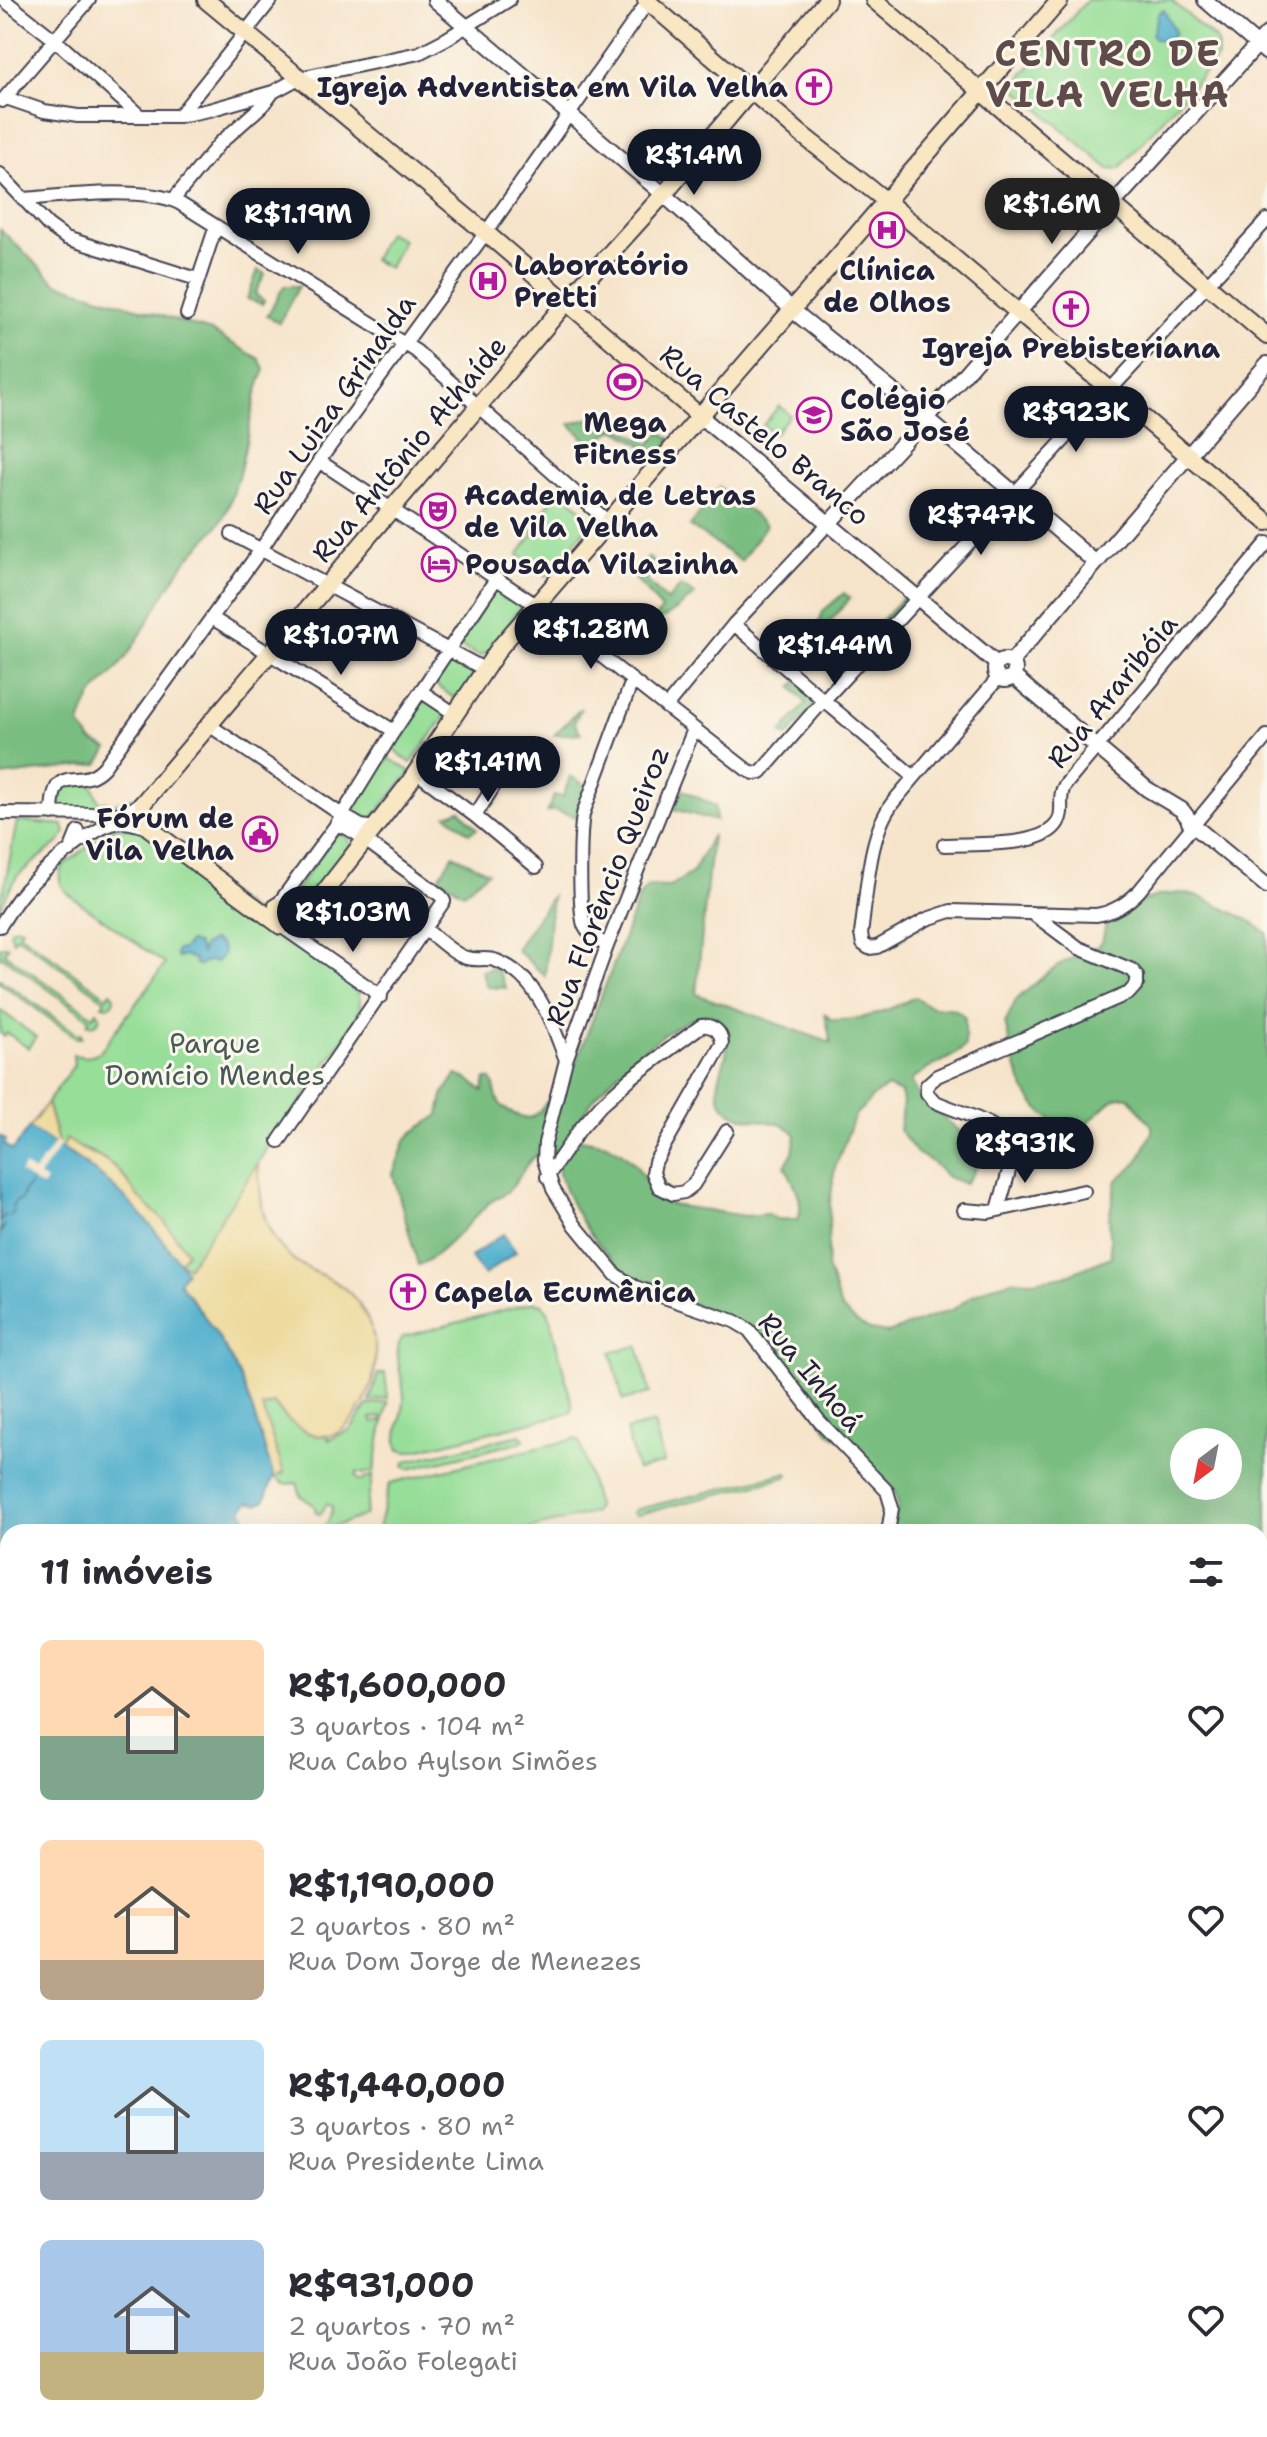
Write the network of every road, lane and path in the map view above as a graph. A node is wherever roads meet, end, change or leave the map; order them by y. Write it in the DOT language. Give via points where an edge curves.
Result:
graph roads {
  1 [pos="4,0"];
  2 [pos="89,0"];
  3 [pos="206,0"];
  4 [pos="271,0"];
  5 [pos="435,0"];
  6 [pos="509,0"];
  7 [pos="827,0"];
  8 [pos="874,0"];
  9 [pos="1060,0"];
  10 [pos="1205,0"];
  11 [pos="648,1"];
  12 [pos="466,25"];
  13 [pos="244,31"];
  14 [pos="55,40"];
  15 [pos="1264,44"];
  16 [pos="299,78"];
  17 [pos="981,90"];
  18 [pos="750,91"];
  19 [pos="273,92"];
  20 [pos="3,101"];
  21 [pos="569,114"];
  22 [pos="140,116"];
  23 [pos="179,116"];
  24 [pos="0,174"];
  25 [pos="663,194"];
  26 [pos="24,199"];
  27 [pos="173,200"];
  28 [pos="885,200"];
  29 [pos="1113,204"];
  30 [pos="1267,220"];
  31 [pos="216,226"];
  32 [pos="486,233"];
  33 [pos="197,279"];
  34 [pos="1207,285"];
  35 [pos="567,302"];
  36 [pos="793,310"];
  37 [pos="1020,313"];
  38 [pos="187,314"];
  39 [pos="1267,336"];
  40 [pos="405,344"];
  41 [pos="1267,364"];
  42 [pos="1111,390"];
  43 [pos="480,407"];
  44 [pos="701,417"];
  45 [pos="926,418"];
  46 [pos="1188,455"];
  47 [pos="319,461"];
  48 [pos="1016,493"];
  49 [pos="391,511"];
  50 [pos="607,521"];
  51 [pos="830,522"];
  52 [pos="1267,522"];
  53 [pos="232,534"];
  54 [pos="1267,543"];
  55 [pos="262,548"];
  56 [pos="1096,563"];
  57 [pos="496,579"];
  58 [pos="328,585"];
  59 [pos="919,597"];
  60 [pos="536,605"];
  61 [pos="212,618"];
  62 [pos="734,624"];
  63 [pos="450,650"];
  64 [pos="270,654"];
  65 [pos="484,669"];
  66 [pos="1005,670"];
  67 [pos="632,681"];
  68 [pos="422,692"];
  69 [pos="823,701"];
  70 [pos="666,707"];
  71 [pos="455,714"];
  72 [pos="209,725"];
  73 [pos="694,729"];
  74 [pos="394,731"];
  75 [pos="1267,736"];
  76 [pos="1096,746"];
  77 [pos="512,757"];
  78 [pos="416,772"];
  79 [pos="914,777"];
  80 [pos="146,799"];
  81 [pos="0,813"];
  82 [pos="58,814"];
  83 [pos="475,816"];
  84 [pos="339,820"];
  85 [pos="85,825"];
  86 [pos="1194,826"];
  87 [pos="149,828"];
  88 [pos="370,834"];
  89 [pos="944,845"];
  90 [pos="536,867"];
  91 [pos="1267,886"];
  92 [pos="277,906"];
  93 [pos="1032,913"];
  94 [pos="302,921"];
  95 [pos="0,926"];
  96 [pos="281,926"];
  97 [pos="426,930"];
  98 [pos="304,942"];
  99 [pos="607,946"];
  100 [pos="381,996"];
  101 [pos="566,1060"];
  102 [pos="727,1131"];
  103 [pos="279,1141"];
  104 [pos="547,1177"];
  105 [pos="1084,1191"];
  106 [pos="964,1210"];
  107 [pos="998,1210"];
  108 [pos="889,1524"];
  1 -- 14 [label="street"];
  2 -- 14 [label="street"];
  3 -- 13 [label="main road, Rua Castelo Branco"];
  4 -- 13 [label="street"];
  5 -- 12 [label="street"];
  6 -- 12 [label="street"];
  7 -- 18 [label="main road, Rua Antônio Athaíde"];
  8 -- 17 [label="main road"];
  9 -- 17 [label="main road"];
  10 -- 15 [label="street"];
  11 -- 18 [label="main road"];
  11 -- 21 [label="street, Rua Luiza Grinalda"];
  12 -- 16 [label="street" via="419,53"];
  12 -- 21 [label="street"];
  13 -- 16 [label="main road, Rua Castelo Branco"];
  13 -- 23 [label="street"];
  14 -- 20 [label="street"];
  14 -- 22 [label="street"];
  15 -- 29 [label="street"];
  16 -- 19 [label="street"];
  16 -- 32 [label="main road, Rua Castelo Branco"];
  17 -- 28 [label="main road"];
  17 -- 29 [label="main road"];
  18 -- 25 [label="main road, Rua Antônio Athaíde"];
  18 -- 28 [label="main road"];
  19 -- 23 [label="street"];
  19 -- 27 [label="street" via="221,141"];
  20 -- 22 [label="street" via="78,116"];
  21 -- 25 [label="street"];
  21 -- 32 [label="street, Rua Luiza Grinalda"];
  22 -- 23 [label="street"];
  24 -- 26 [label="street"];
  25 -- 35 [label="main road, Rua Antônio Athaíde"];
  25 -- 36 [label="street"];
  26 -- 27 [label="street" via="112,193"];
  26 -- 33 [label="street" via="66,238"];
  27 -- 31 [label="street"];
  28 -- 36 [label="main road"];
  28 -- 37 [label="main road"];
  29 -- 34 [label="main road"];
  29 -- 37 [label="street"];
  30 -- 34 [label="street"];
  31 -- 33 [label="street"];
  31 -- 40 [label="street"];
  32 -- 35 [label="main road, Rua Castelo Branco"];
  32 -- 40 [label="street, Rua Luiza Grinalda"];
  33 -- 38 [label="street"];
  34 -- 39 [label="main road"];
  34 -- 42 [label="street"];
  35 -- 43 [label="main road, Rua Antônio Athaíde"];
  35 -- 44 [label="main road, Rua Castelo Branco"];
  36 -- 44 [label="main road"];
  36 -- 45 [label="street"];
  37 -- 42 [label="main road"];
  37 -- 45 [label="street"];
  40 -- 43 [label="street"];
  40 -- 47 [label="street, Rua Luiza Grinalda"];
  41 -- 46 [label="street"];
  42 -- 46 [label="main road"];
  42 -- 48 [label="street"];
  43 -- 49 [label="main road, Rua Antônio Athaíde"];
  43 -- 50 [label="street"];
  44 -- 50 [label="main road"];
  44 -- 51 [label="street, Rua Castelo Branco"];
  45 -- 48 [label="street"];
  45 -- 51 [label="street"];
  46 -- 52 [label="main road"];
  46 -- 56 [label="street"];
  47 -- 49 [label="street"];
  47 -- 55 [label="street, Rua Luiza Grinalda"];
  48 -- 56 [label="street"];
  48 -- 59 [label="street"];
  49 -- 57 [label="street"];
  49 -- 58 [label="main road, Rua Antônio Athaíde"];
  50 -- 60 [label="main road"];
  51 -- 59 [label="street, Rua Castelo Branco"];
  51 -- 62 [label="street"];
  53 -- 55 [label="street"];
  54 -- 76 [label="street, Rua Araribóia"];
  55 -- 58 [label="street"];
  55 -- 61 [label="street, Rua Luiza Grinalda"];
  56 -- 66 [label="street"];
  57 -- 60 [label="street"];
  57 -- 63 [label="street"];
  58 -- 63 [label="street"];
  58 -- 64 [label="main road, Rua Antônio Athaíde"];
  59 -- 66 [label="street, Rua Castelo Branco"];
  59 -- 69 [label="street"];
  60 -- 65 [label="main road"];
  60 -- 67 [label="street"];
  61 -- 64 [label="street"];
  61 -- 82 [label="street, Rua Luiza Grinalda" via="101,770 56,787"];
  62 -- 69 [label="street"];
  62 -- 70 [label="street"];
  63 -- 65 [label="street"];
  63 -- 68 [label="street"];
  64 -- 72 [label="main road, Rua Antônio Athaíde"];
  64 -- 74 [label="street"];
  65 -- 71 [label="main road"];
  66 -- 76 [label="street, Rua Castelo Branco"];
  66 -- 79 [label="street"];
  67 -- 70 [label="street"];
  67 -- 99 [label="street" via="580,830 583,919 590,934"];
  68 -- 71 [label="street"];
  68 -- 74 [label="street"];
  69 -- 73 [label="street" via="761,772 747,770"];
  69 -- 79 [label="street"];
  70 -- 73 [label="street"];
  71 -- 78 [label="main road"];
  72 -- 80 [label="main road, Rua Antônio Athaíde"];
  72 -- 84 [label="street"];
  73 -- 99 [label="street, Rua Florêncio Queiroz"];
  74 -- 84 [label="street"];
  75 -- 86 [label="street"];
  76 -- 86 [label="street, Rua Castelo Branco" via="1177,806"];
  76 -- 89 [label="street, Rua Araribóia" via="1062,789 1055,826 1025,841"];
  77 -- 83 [label="street"];
  78 -- 83 [label="street"];
  78 -- 88 [label="main road"];
  79 -- 93 [label="street" via="887,809 877,831 861,934 866,946 877,947 951,911"];
  80 -- 85 [label="street" via="123,814"];
  80 -- 87 [label="main road" via="141,812"];
  81 -- 82 [label="street"];
  82 -- 85 [label="street"];
  83 -- 90 [label="street"];
  84 -- 88 [label="street"];
  84 -- 92 [label="street"];
  85 -- 87 [label="street" via="124,822"];
  85 -- 95 [label="street" via="70,851 28,888"];
  86 -- 91 [label="street, Rua Castelo Branco"];
  86 -- 93 [label="street" via="1135,895 1116,908 1096,915"];
  87 -- 96 [label="main road"];
  88 -- 94 [label="main road"];
  88 -- 97 [label="street" via="444,901"];
  92 -- 94 [label="main road" via="287,917"];
  92 -- 96 [label="street"];
  93 -- 107 [label="street" via="1079,948 1132,970 1137,984 1129,993 937,1076 927,1085 934,1101 998,1128 1009,1138 1012,1153"];
  94 -- 96 [label="main road"];
  94 -- 98 [label="street"];
  96 -- 98 [label="street"];
  97 -- 100 [label="street"];
  97 -- 101 [label="street" via="463,957 497,961 526,982 544,1006"];
  98 -- 100 [label="street"];
  99 -- 101 [label="street, Rua Florêncio Queiroz"];
  100 -- 103 [label="street"];
  101 -- 104 [label="street" via="544,1152"];
  102 -- 104 [label="street" via="689,1189 673,1194 659,1187 655,1162 722,1044 718,1031 701,1026 601,1105"];
  104 -- 108 [label="street, Rua Inhoá" via="583,1237 616,1275 749,1330 820,1422 883,1486 892,1508"];
  105 -- 107 [label="street"];
  106 -- 107 [label="street"];
}
